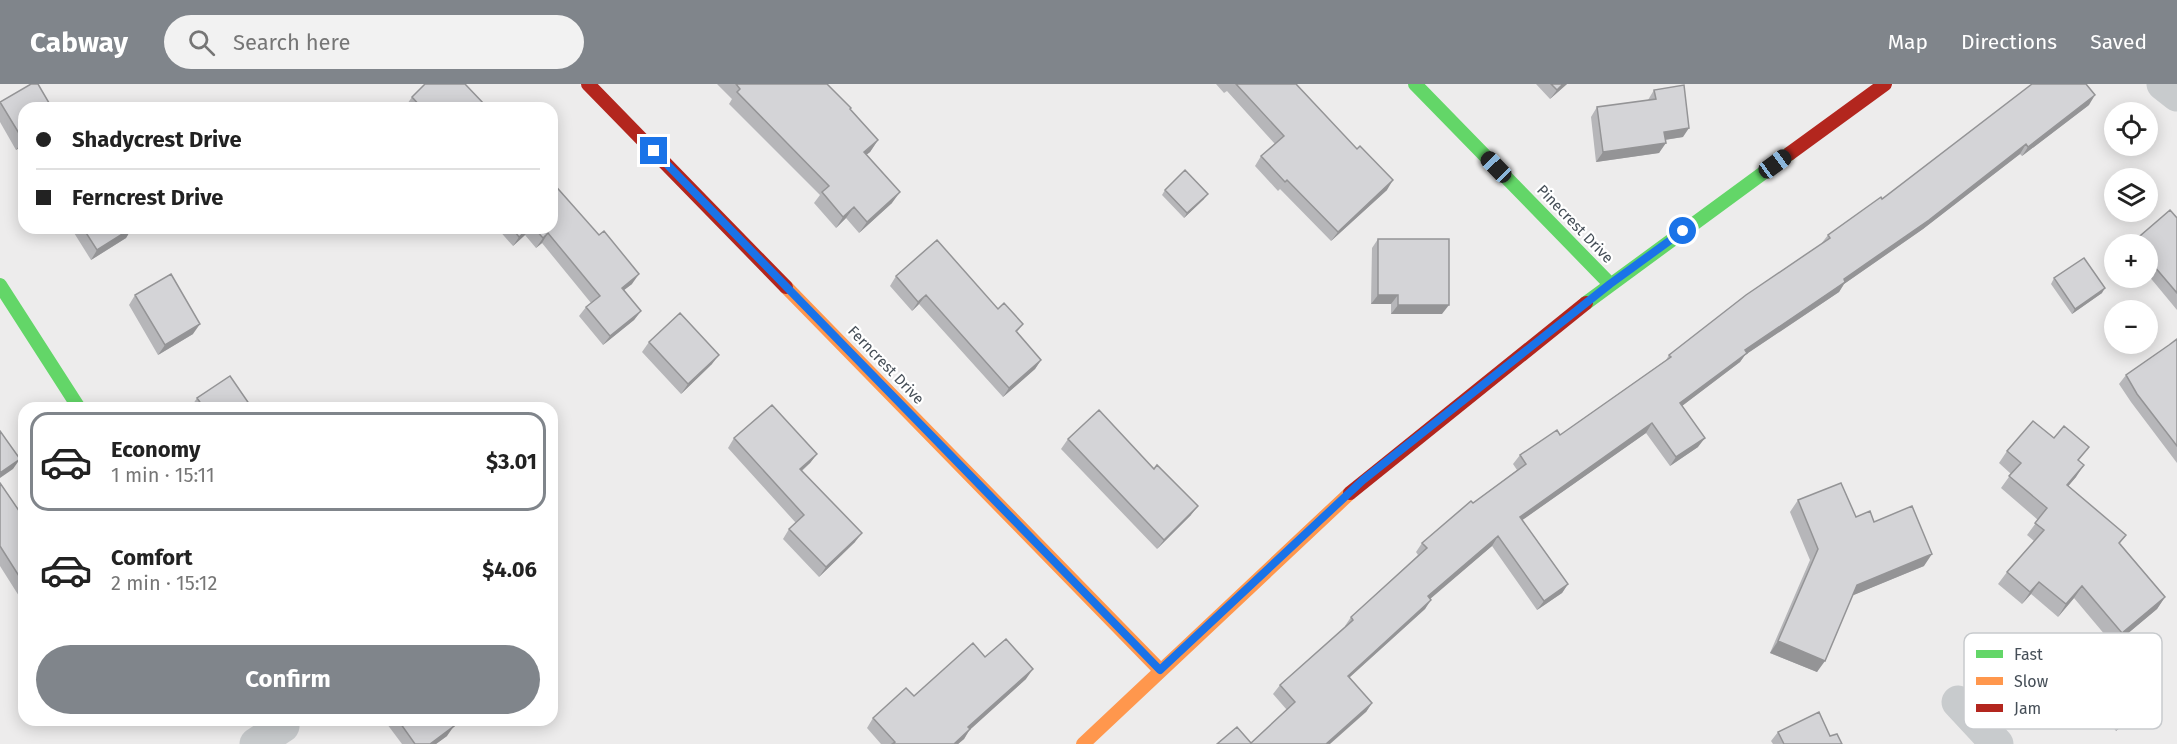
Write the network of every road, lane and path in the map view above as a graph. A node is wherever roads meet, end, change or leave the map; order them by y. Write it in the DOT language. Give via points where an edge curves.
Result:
graph roads {
  1 [pos="588,84"];
  2 [pos="1415,84"];
  3 [pos="1885,84"];
  4 [pos="2163,84"];
  5 [pos="2177,95"];
  6 [pos="1610,284"];
  7 [pos="0,285"];
  8 [pos="75,402"];
  9 [pos="1160,670"];
  10 [pos="1958,702"];
  11 [pos="1964,709"];
  12 [pos="1982,729"];
  13 [pos="286,730"];
  14 [pos="256,744"];
  15 [pos="1083,744"];
  16 [pos="1996,744"];
  1 -- 9 [label="street, Ferncrest Drive"];
  2 -- 6 [label="street, Pinecrest Drive"];
  3 -- 6 [label="street"];
  4 -- 5 [label="street"];
  6 -- 9 [label="street" via="1363,480"];
  7 -- 8 [label="street"];
  9 -- 15 [label="street"];
  10 -- 11 [label="street"];
  12 -- 16 [label="street"];
  13 -- 14 [label="street"];
}
